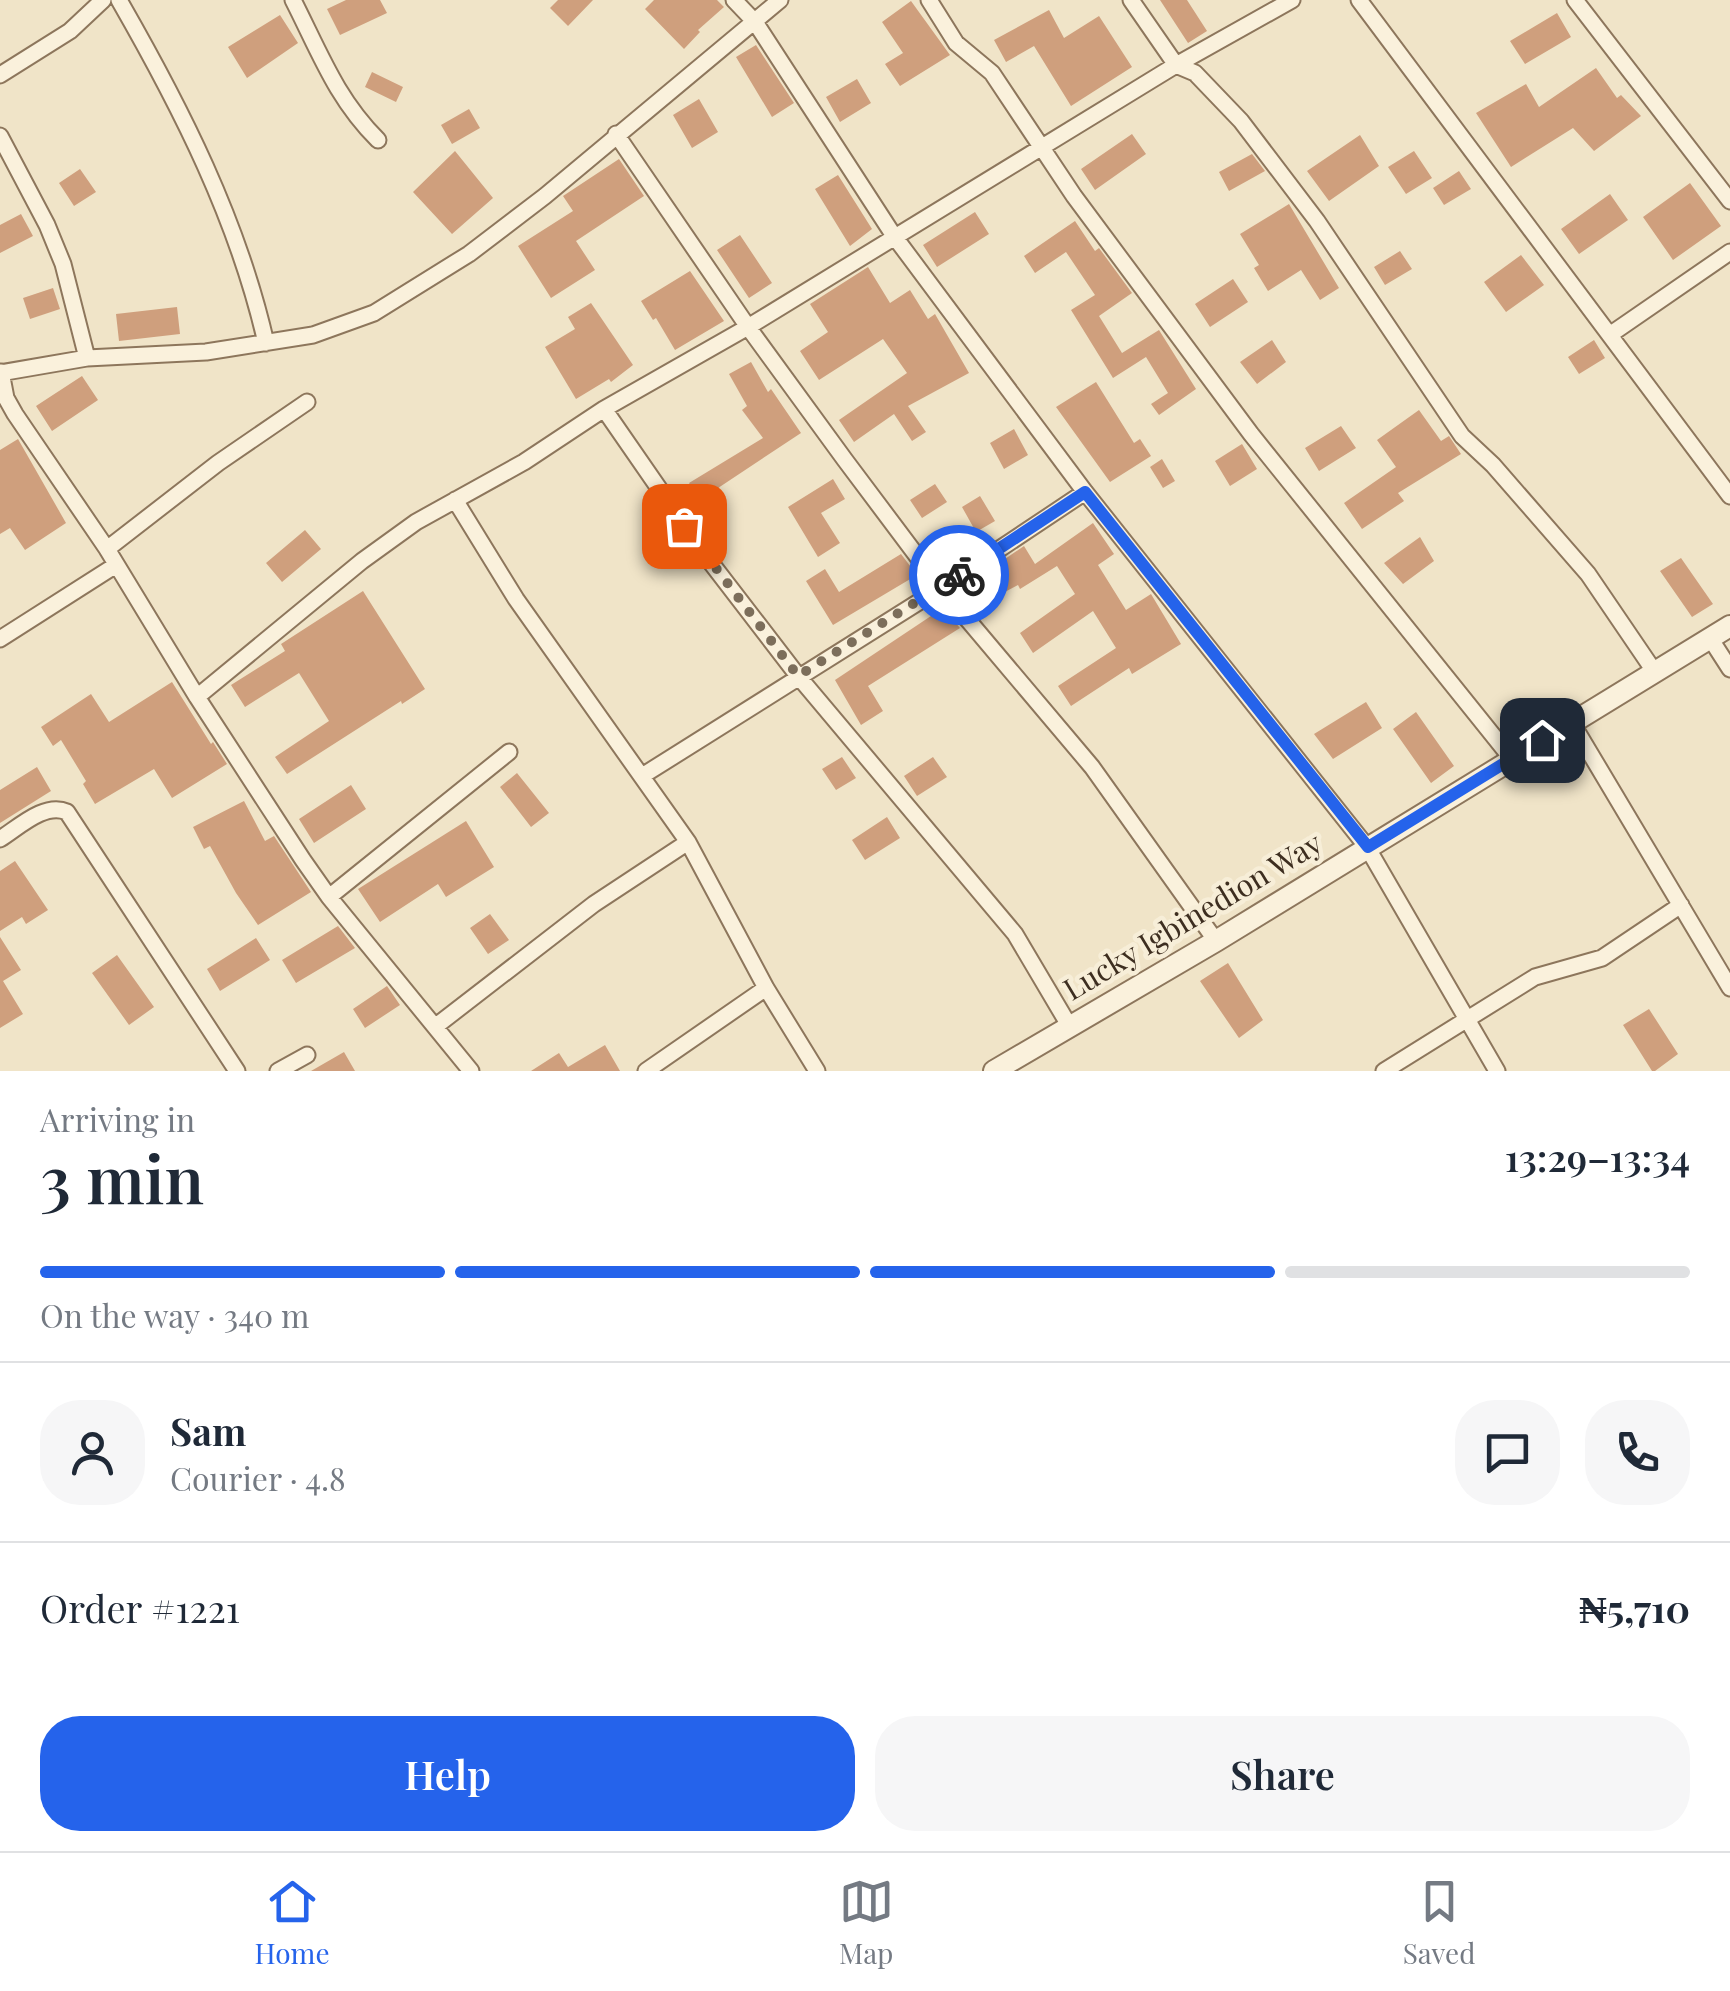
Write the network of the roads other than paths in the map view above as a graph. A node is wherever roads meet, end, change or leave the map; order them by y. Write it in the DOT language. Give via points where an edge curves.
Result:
graph roads {
  1 [pos="104,0"];
  2 [pos="118,0"];
  3 [pos="294,0"];
  4 [pos="734,0"];
  5 [pos="780,0"];
  6 [pos="930,0"];
  7 [pos="1131,0"];
  8 [pos="1292,0"];
  9 [pos="1359,0"];
  10 [pos="1575,0"];
  11 [pos="755,22"];
  12 [pos="1176,66"];
  13 [pos="0,76"];
  14 [pos="616,134"];
  15 [pos="0,136"];
  16 [pos="378,140"];
  17 [pos="1041,148"];
  18 [pos="1730,201"];
  19 [pos="894,236"];
  20 [pos="1730,252"];
  21 [pos="748,327"];
  22 [pos="1611,334"];
  23 [pos="266,343"];
  24 [pos="86,358"];
  25 [pos="0,372"];
  26 [pos="307,402"];
  27 [pos="604,409"];
  28 [pos="1085,492"];
  29 [pos="1730,496"];
  30 [pos="456,500"];
  31 [pos="107,548"];
  32 [pos="116,565"];
  33 [pos="940,588"];
  34 [pos="1730,626"];
  35 [pos="1710,638"];
  36 [pos="0,639"];
  37 [pos="1730,669"];
  38 [pos="1654,671"];
  39 [pos="798,676"];
  40 [pos="197,697"];
  41 [pos="1572,722"];
  42 [pos="509,752"];
  43 [pos="1512,759"];
  44 [pos="642,776"];
  45 [pos="0,839"];
  46 [pos="688,842"];
  47 [pos="1368,847"];
  48 [pos="329,898"];
  49 [pos="1681,906"];
  50 [pos="1216,942"];
  51 [pos="766,988"];
  52 [pos="1730,988"];
  53 [pos="1465,1020"];
  54 [pos="436,1026"];
  55 [pos="1070,1027"];
  56 [pos="308,1054"];
  57 [pos="237,1071"];
  58 [pos="278,1071"];
  59 [pos="471,1071"];
  60 [pos="646,1071"];
  61 [pos="817,1071"];
  62 [pos="994,1071"];
  63 [pos="1384,1071"];
  64 [pos="1497,1071"];
  1 -- 13 [label="street"];
  2 -- 23 [label="street" via="220,199"];
  3 -- 16 [label="street" via="352,114"];
  4 -- 11 [label="street"];
  5 -- 11 [label="street"];
  6 -- 17 [label="street" via="956,43 1000,83"];
  7 -- 12 [label="street"];
  8 -- 12 [label="street"];
  9 -- 22 [label="street"];
  10 -- 18 [label="street"];
  11 -- 14 [label="street"];
  11 -- 19 [label="street"];
  12 -- 17 [label="street"];
  12 -- 38 [label="street" via="1195,72 1241,121 1462,436 1588,574"];
  14 -- 21 [label="street"];
  14 -- 23 [label="street" via="469,254 374,313 313,336"];
  15 -- 24 [label="street" via="64,264"];
  17 -- 19 [label="street"];
  17 -- 43 [label="street" via="1252,434"];
  19 -- 21 [label="street"];
  19 -- 28 [label="street"];
  20 -- 22 [label="street"];
  21 -- 27 [label="street"];
  21 -- 33 [label="street"];
  22 -- 29 [label="street"];
  23 -- 24 [label="street"];
  24 -- 25 [label="street"];
  25 -- 31 [label="street" via="15,414"];
  26 -- 31 [label="street"];
  27 -- 30 [label="street"];
  27 -- 39 [label="street"];
  28 -- 33 [label="street"];
  28 -- 47 [label="street"];
  30 -- 40 [label="street" via="370,554"];
  30 -- 44 [label="street" via="516,598"];
  31 -- 32 [label="street"];
  32 -- 36 [label="street"];
  32 -- 40 [label="street"];
  33 -- 39 [label="street"];
  33 -- 50 [label="street" via="1092,767"];
  34 -- 35 [label="street, Lucky Igbinedion Way"];
  35 -- 37 [label="street"];
  35 -- 38 [label="street, Lucky Igbinedion Way"];
  38 -- 41 [label="street, Lucky Igbinedion Way"];
  39 -- 44 [label="street"];
  39 -- 55 [label="street" via="1015,934"];
  40 -- 48 [label="street"];
  41 -- 43 [label="street, Lucky Igbinedion Way"];
  41 -- 49 [label="street"];
  42 -- 48 [label="street"];
  43 -- 47 [label="street, Lucky Igbinedion Way"];
  44 -- 46 [label="street"];
  45 -- 57 [label="street" via="52,809 68,812"];
  46 -- 51 [label="street"];
  46 -- 54 [label="street" via="594,904"];
  47 -- 50 [label="street, Lucky Igbinedion Way"];
  47 -- 53 [label="street"];
  48 -- 54 [label="street"];
  49 -- 52 [label="street"];
  49 -- 53 [label="street" via="1602,958 1543,973"];
  50 -- 55 [label="street, Lucky Igbinedion Way"];
  51 -- 60 [label="street"];
  51 -- 61 [label="street"];
  53 -- 63 [label="street"];
  53 -- 64 [label="street"];
  54 -- 59 [label="street"];
  55 -- 62 [label="street, Lucky Igbinedion Way"];
  56 -- 58 [label="street"];
}
